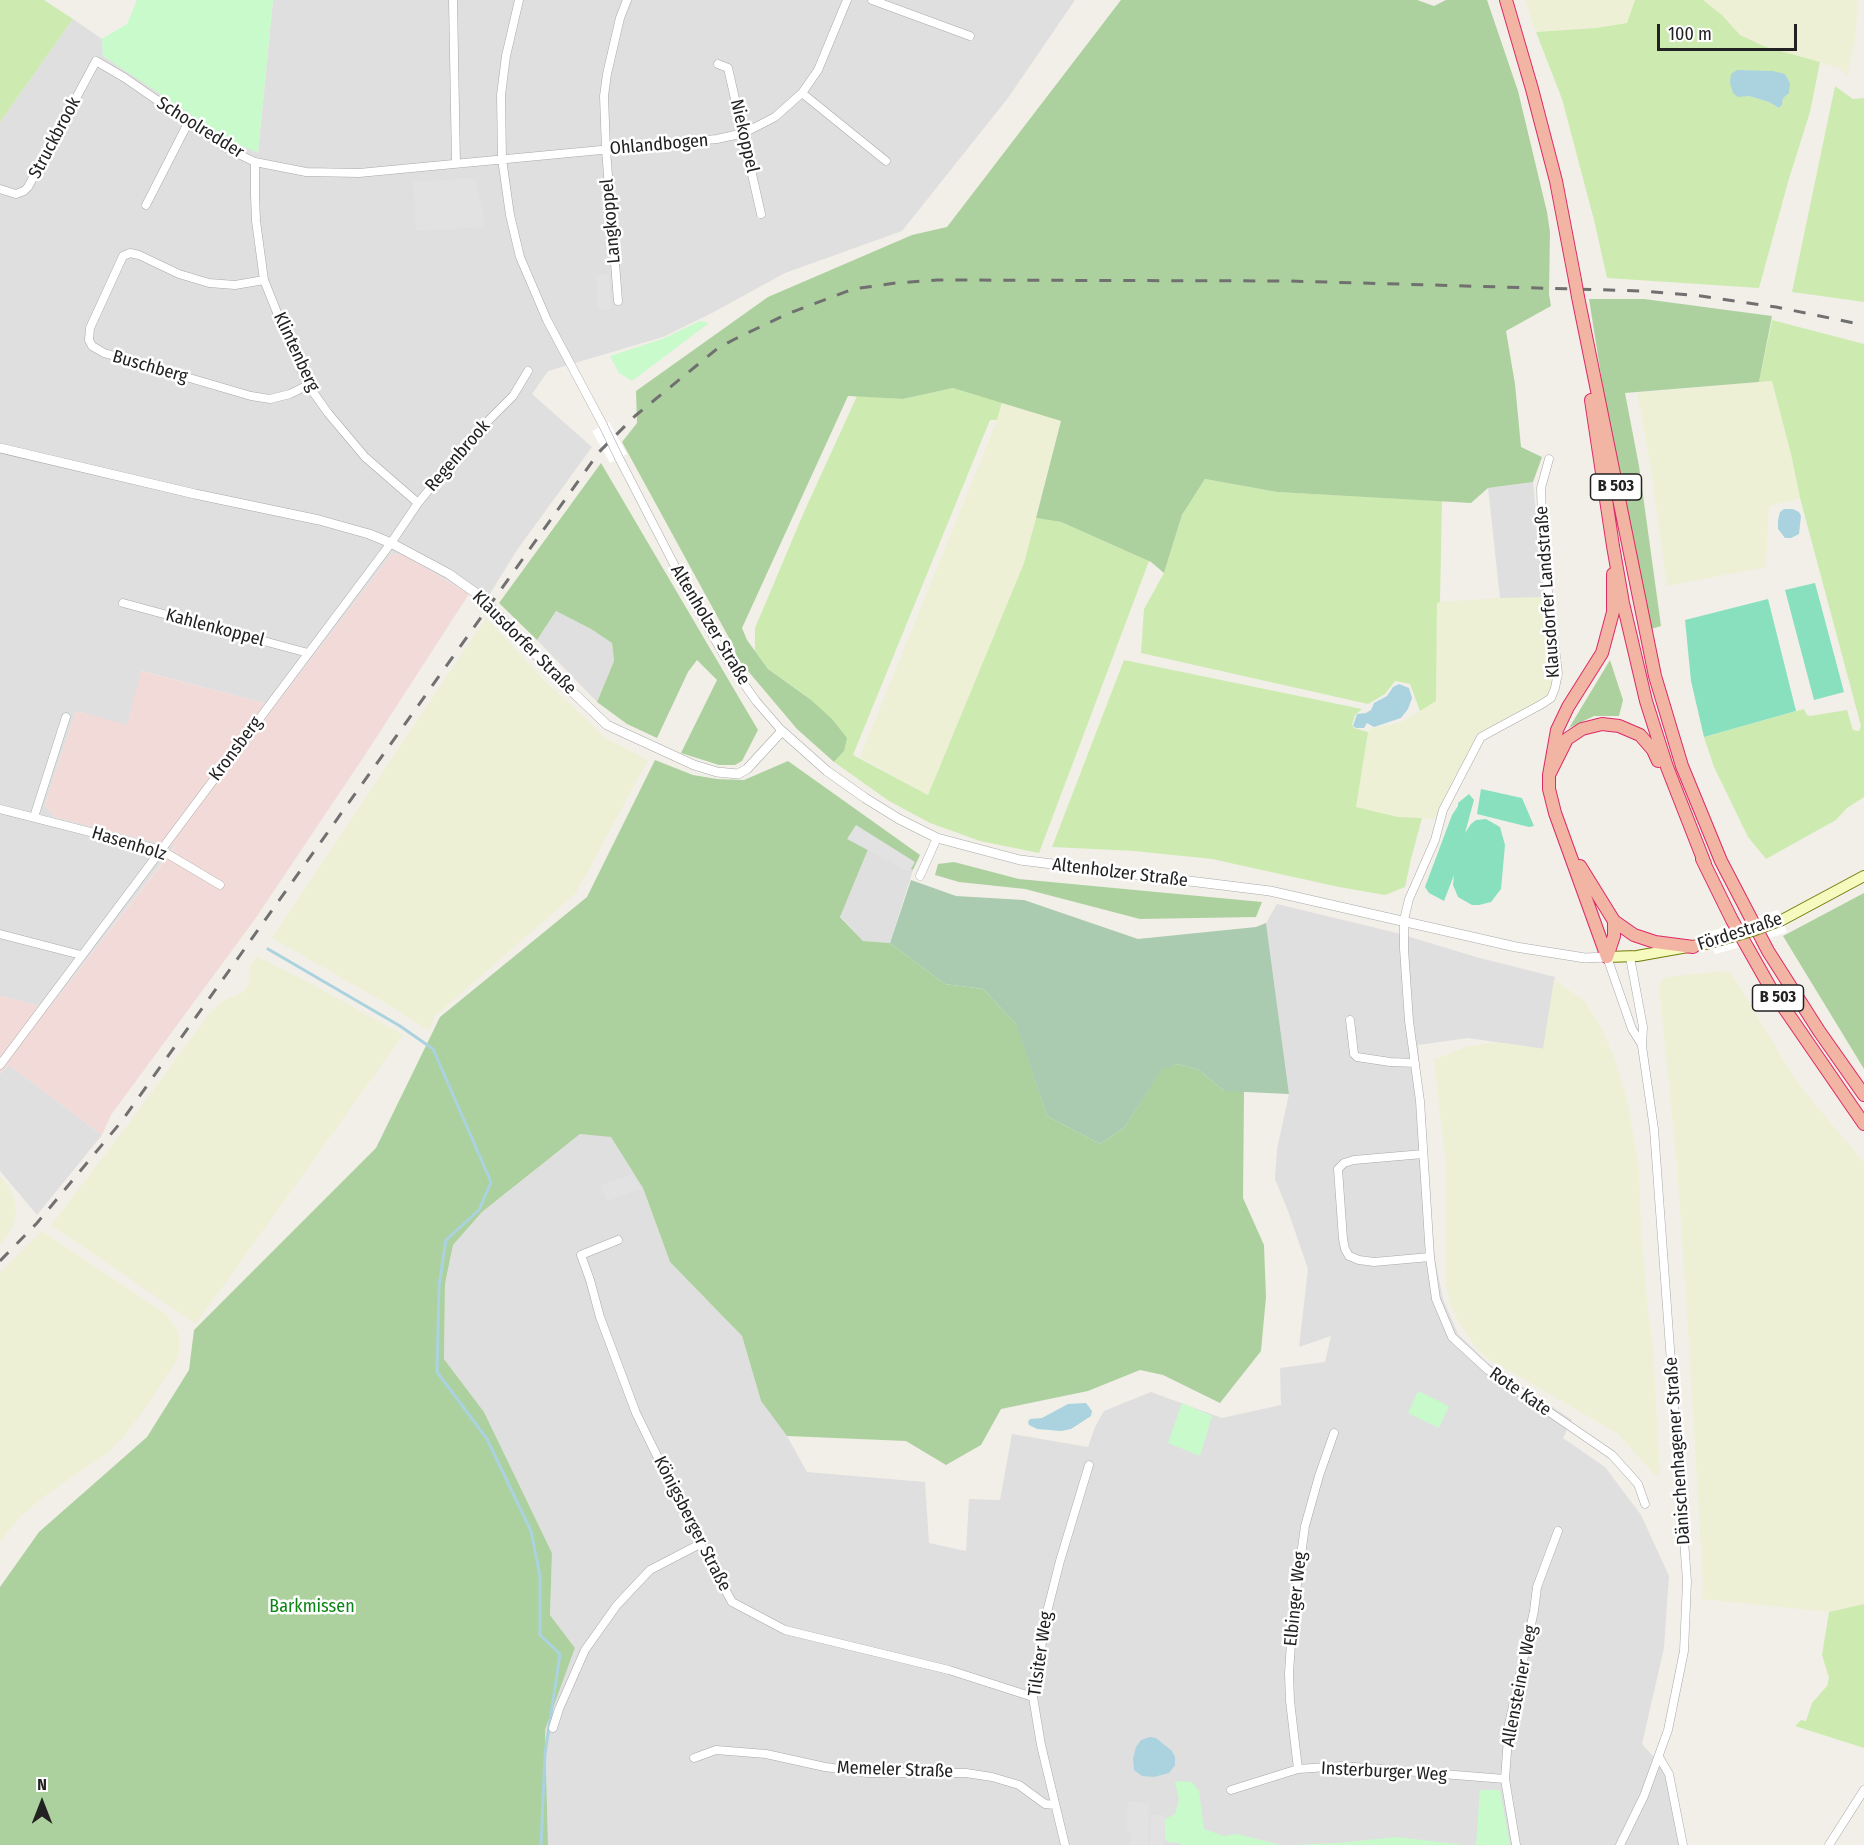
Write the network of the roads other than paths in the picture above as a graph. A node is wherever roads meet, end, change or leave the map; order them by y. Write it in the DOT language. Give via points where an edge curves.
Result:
graph roads {
  1 [pos="453,0"];
  2 [pos="519,0"];
  3 [pos="627,0"];
  4 [pos="846,0"];
  5 [pos="872,0"];
  6 [pos="1506,0"];
  7 [pos="970,36"];
  8 [pos="96,61"];
  9 [pos="718,64"];
  10 [pos="802,93"];
  11 [pos="188,123"];
  12 [pos="744,133"];
  13 [pos="606,150"];
  14 [pos="502,159"];
  15 [pos="886,161"];
  16 [pos="255,162"];
  17 [pos="456,163"];
  18 [pos="0,189"];
  19 [pos="146,205"];
  20 [pos="761,214"];
  21 [pos="264,280"];
  22 [pos="1578,297"];
  23 [pos="618,301"];
  24 [pos="528,371"];
  25 [pos="308,385"];
  26 [pos="0,448"];
  27 [pos="1549,459"];
  28 [pos="418,503"];
  29 [pos="391,543"];
  30 [pos="1613,546"];
  31 [pos="123,603"];
  32 [pos="308,653"];
  33 [pos="66,717"];
  34 [pos="782,731"];
  35 [pos="1549,775"];
  36 [pos="0,809"];
  37 [pos="34,817"];
  38 [pos="937,838"];
  39 [pos="1566,842"];
  40 [pos="161,850"];
  41 [pos="1705,864"];
  42 [pos="920,876"];
  43 [pos="1864,876"];
  44 [pos="220,885"];
  45 [pos="1404,920"];
  46 [pos="1614,921"];
  47 [pos="0,934"];
  48 [pos="1693,947"];
  49 [pos="81,955"];
  50 [pos="1607,957"];
  51 [pos="1630,957"];
  52 [pos="1350,1020"];
  53 [pos="1642,1046"];
  54 [pos="1415,1063"];
  55 [pos="0,1065"];
  56 [pos="1864,1095"];
  57 [pos="1864,1124"];
  58 [pos="1423,1154"];
  59 [pos="618,1240"];
  60 [pos="1430,1257"];
  61 [pos="1334,1433"];
  62 [pos="1089,1465"];
  63 [pos="1645,1504"];
  64 [pos="1558,1531"];
  65 [pos="700,1544"];
  66 [pos="1033,1697"];
  67 [pos="553,1728"];
  68 [pos="1659,1757"];
  69 [pos="694,1758"];
  70 [pos="1298,1769"];
  71 [pos="1505,1779"];
  72 [pos="1231,1790"];
  73 [pos="1864,1790"];
  74 [pos="1055,1805"];
  75 [pos="1065,1845"];
  76 [pos="1516,1845"];
  77 [pos="1620,1845"];
  78 [pos="1683,1845"];
  79 [pos="1830,1845"];
  1 -- 17 [label="street"];
  2 -- 14 [label="street, Altenholzer Straße" via="501,96"];
  3 -- 13 [label="street, Langkoppel" via="607,74"];
  4 -- 10 [label="street, Ohlandbogen" via="818,70"];
  5 -- 7 [label="street"];
  6 -- 22 [label="highway, B 503, bridge" via="1556,181"];
  8 -- 11 [label="street, Schoolredder"];
  8 -- 18 [label="street, Struckbrook" via="28,187 16,194"];
  9 -- 12 [label="street, Niekoppel" via="728,68"];
  10 -- 12 [label="street, Ohlandbogen" via="775,117"];
  10 -- 15 [label="street"];
  11 -- 16 [label="street, Schoolredder"];
  11 -- 19 [label="street"];
  12 -- 13 [label="street, Ohlandbogen"];
  12 -- 20 [label="street, Niekoppel"];
  13 -- 14 [label="street, Ohlandbogen"];
  13 -- 23 [label="street, Langkoppel"];
  14 -- 17 [label="street, Schoolredder"];
  14 -- 34 [label="street, Altenholzer Straße, bridge" via="520,257 547,320 694,603 725,657"];
  16 -- 17 [label="street, Schoolredder" via="333,174"];
  16 -- 21 [label="street, Klintenberg" via="256,221"];
  21 -- 25 [label="street, Klintenberg"];
  21 -- 25 [label="street, Buschberg" via="235,285 208,283 130,253 123,256 90,328 89,340 104,353 251,396 270,399"];
  22 -- 30 [label="highway, B 503"];
  22 -- 56 [label="highway, B 503" via="1655,676 1682,766 1721,861 1768,951"];
  24 -- 28 [label="street, Regenbrook" via="513,396 476,433"];
  25 -- 28 [label="street, Klintenberg" via="365,457"];
  26 -- 29 [label="street, Klausdorfer Straße" via="320,520"];
  27 -- 45 [label="street, Klausdorfer Landstraße" via="1541,488 1558,673 1555,688 1551,698 1542,704 1481,737 1443,810"];
  28 -- 29 [label="street, Regenbrook"];
  29 -- 32 [label="street, Kronsberg"];
  29 -- 34 [label="street, Klausdorfer Straße" via="449,574 480,596 608,725 694,765 738,774"];
  30 -- 35 [label="highway" via="1613,612 1602,652 1557,730"];
  30 -- 41 [label="highway, B 503" via="1646,701"];
  31 -- 32 [label="street, Kahlenkoppel"];
  32 -- 40 [label="street, Kronsberg"];
  33 -- 37 [label="street"];
  34 -- 38 [label="street, Altenholzer Straße" via="865,798"];
  35 -- 39 [label="highway" via="1553,805"];
  35 -- 41 [label="highway" via="1567,739 1582,729 1602,724 1640,735 1653,750"];
  36 -- 37 [label="street, Hasenholz"];
  37 -- 40 [label="street, Hasenholz"];
  38 -- 42 [label="street"];
  38 -- 45 [label="street, Altenholzer Straße" via="1020,860 1270,891"];
  39 -- 46 [label="highway"];
  39 -- 50 [label="highway"];
  40 -- 44 [label="street, Hasenholz"];
  40 -- 49 [label="street, Kronsberg"];
  41 -- 57 [label="highway, B 503" via="1771,989"];
  43 -- 48 [label="main road, Fördestraße, bridge" via="1782,920"];
  45 -- 50 [label="street, Altenholzer Straße" via="1516,947"];
  45 -- 54 [label="street, Rote Kate"];
  46 -- 48 [label="highway" via="1634,935 1655,942"];
  46 -- 50 [label="highway"];
  47 -- 49 [label="street"];
  48 -- 51 [label="main road, Fördestraße"];
  49 -- 55 [label="street, Kronsberg"];
  50 -- 51 [label="main road, Fördestraße"];
  50 -- 53 [label="street, Dänischenhagener Straße" via="1632,1029"];
  51 -- 53 [label="street, Dänischenhagener Straße" via="1643,1027"];
  52 -- 54 [label="street" via="1357,1057"];
  53 -- 68 [label="street, Dänischenhagener Straße" via="1654,1129 1687,1581 1684,1651"];
  54 -- 58 [label="street, Rote Kate"];
  58 -- 60 [label="street, Rote Kate"];
  58 -- 60 [label="street" via="1354,1160 1338,1169 1343,1239 1350,1256 1374,1262"];
  59 -- 65 [label="street, Königsberger Straße" via="581,1255 636,1413"];
  60 -- 63 [label="street, Rote Kate" via="1436,1299 1452,1337 1488,1370 1612,1455 1638,1484"];
  61 -- 70 [label="street, Elbinger Weg" via="1305,1526 1293,1612 1290,1701"];
  62 -- 66 [label="street, Tilsiter Weg" via="1047,1612"];
  64 -- 71 [label="street, Allensteiner Weg" via="1537,1587 1509,1724"];
  65 -- 66 [label="street, Königsberger Straße" via="732,1602 785,1630 949,1670"];
  65 -- 67 [label="street" via="650,1570 617,1605 585,1650"];
  66 -- 74 [label="street, Tilsiter Weg"];
  68 -- 77 [label="street, Dänischenhagener Straße"];
  68 -- 78 [label="street" via="1670,1774"];
  69 -- 74 [label="street, Memeler Straße" via="716,1750 766,1754 868,1773 966,1773 1019,1785 1045,1804"];
  70 -- 71 [label="street, Insterburger Weg" via="1354,1767"];
  70 -- 72 [label="street, Insterburger Weg"];
  71 -- 76 [label="street, Allensteiner Weg"];
  73 -- 79 [label="street"];
  74 -- 75 [label="street, Tilsiter Weg"];
}
